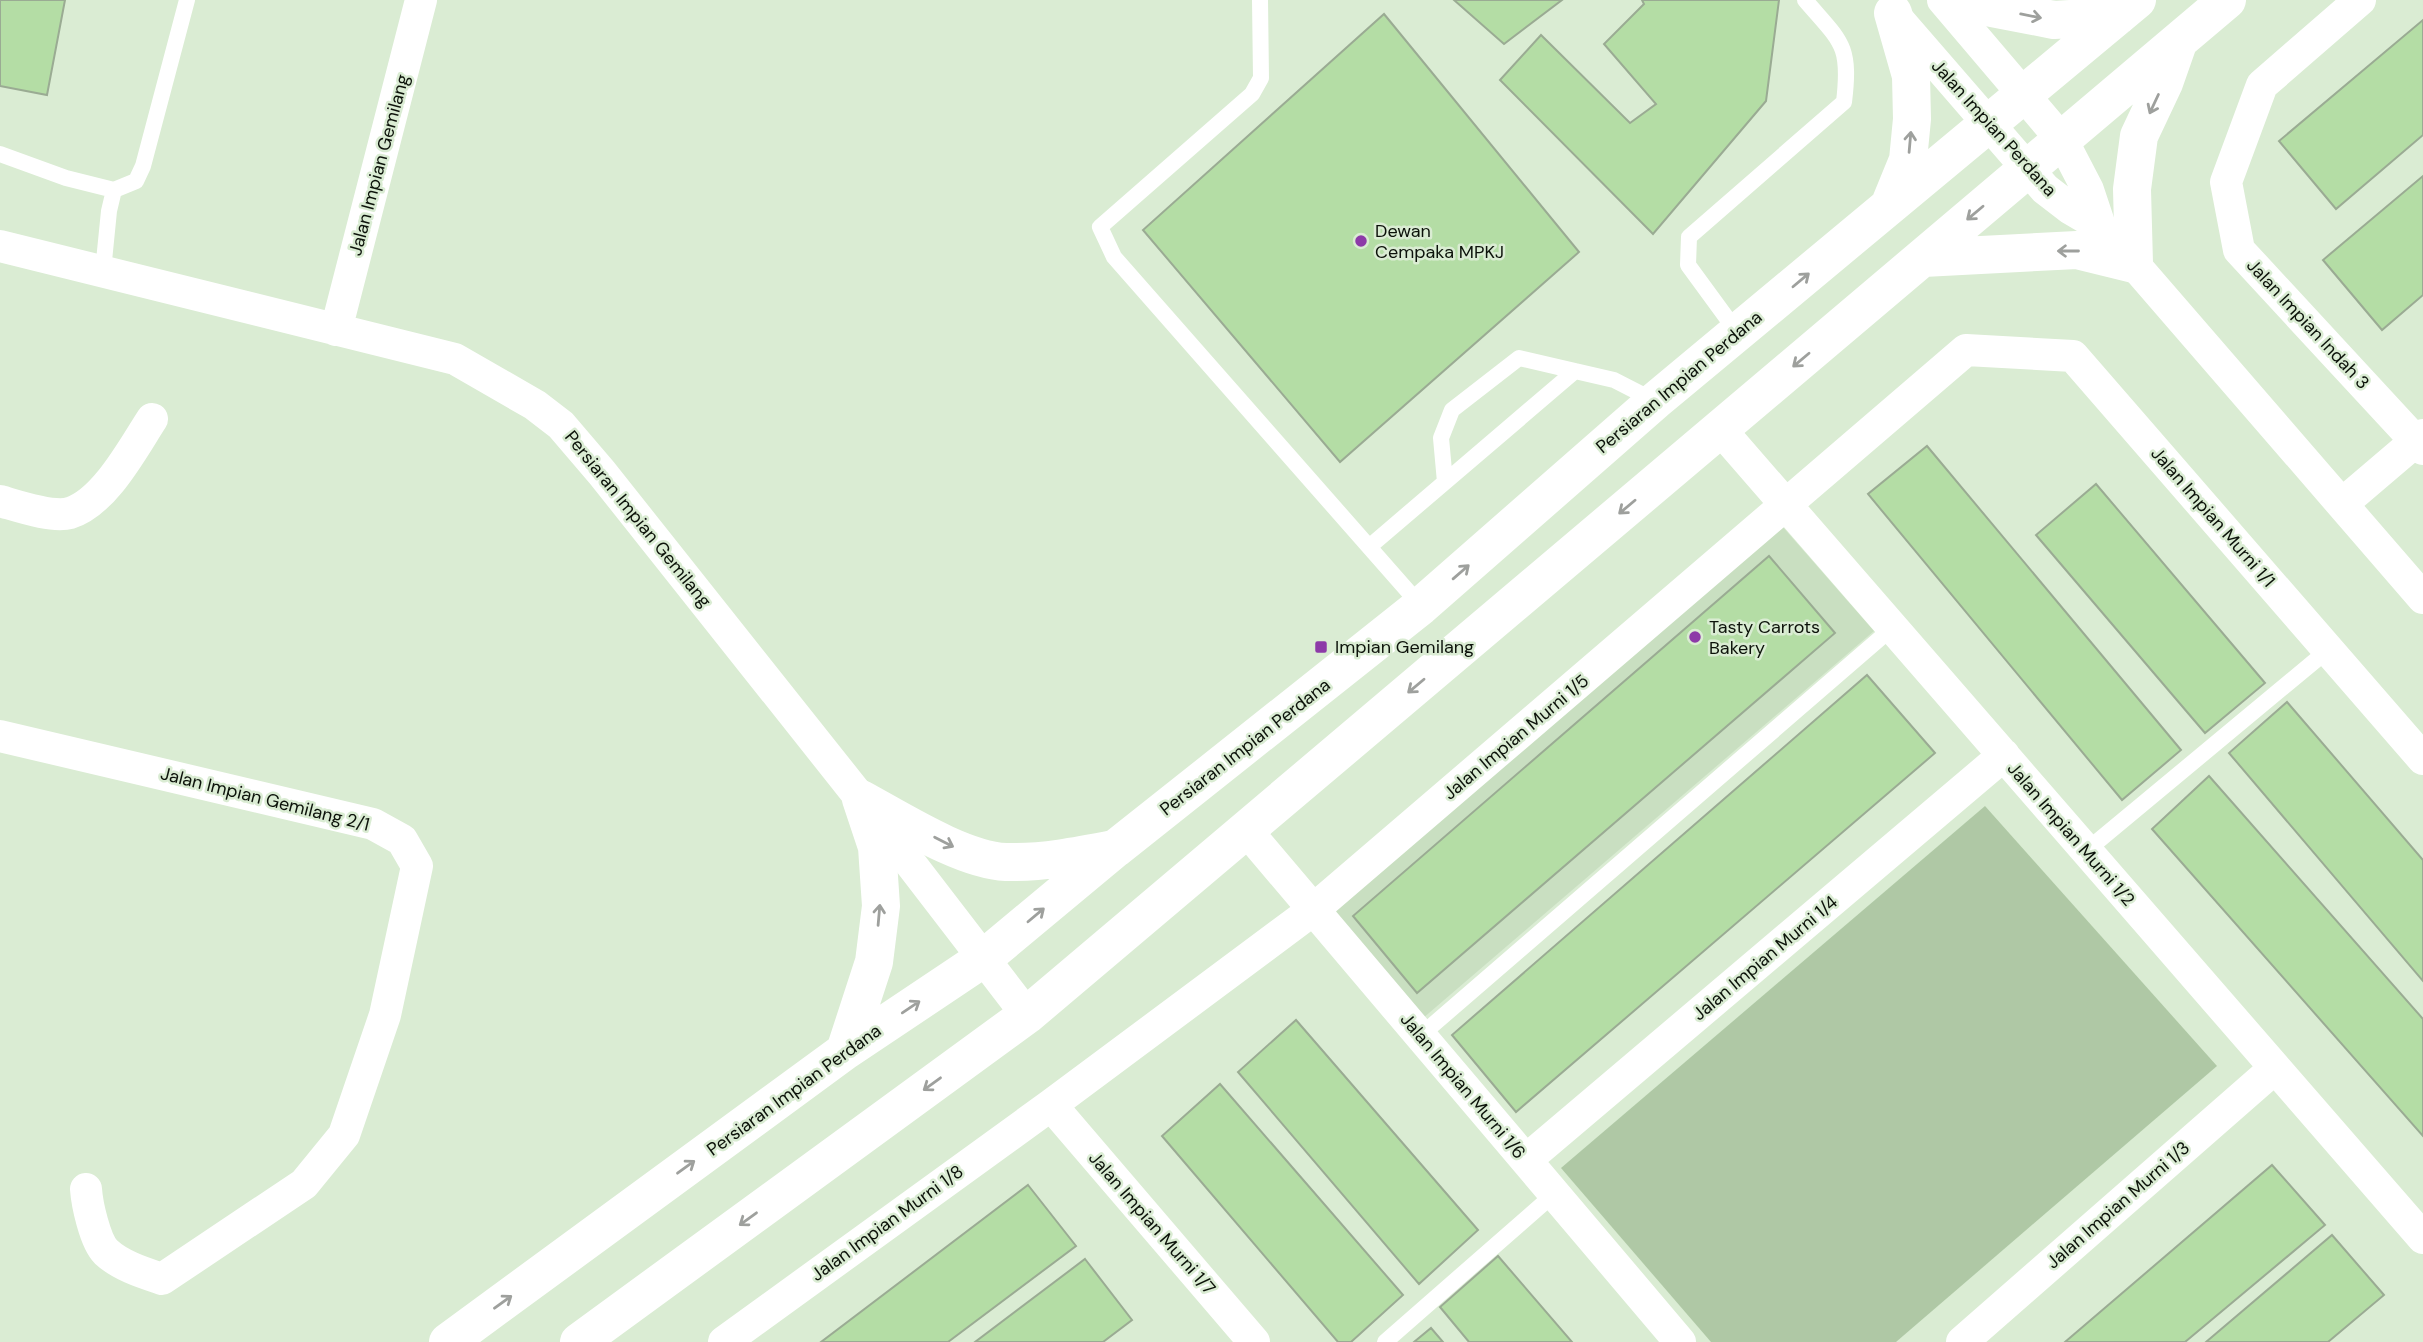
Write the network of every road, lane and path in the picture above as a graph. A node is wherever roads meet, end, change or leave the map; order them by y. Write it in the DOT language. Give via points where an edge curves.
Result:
graph roads {
  1 [pos="187,0"];
  2 [pos="421,0"];
  3 [pos="1260,0"];
  4 [pos="1805,0"];
  5 [pos="1943,0"];
  6 [pos="1965,0"];
  7 [pos="2227,0"];
  8 [pos="2360,0"];
  9 [pos="1887,7"];
  10 [pos="2127,8"];
  11 [pos="2179,41"];
  12 [pos="2025,94"];
  13 [pos="1989,124"];
  14 [pos="2062,140"];
  15 [pos="0,154"];
  16 [pos="2027,169"];
  17 [pos="114,190"];
  18 [pos="1889,206"];
  19 [pos="2100,226"];
  20 [pos="0,246"];
  21 [pos="1923,258"];
  22 [pos="2134,264"];
  23 [pos="103,271"];
  24 [pos="336,330"];
  25 [pos="1737,332"];
  26 [pos="1966,350"];
  27 [pos="1575,370"];
  28 [pos="1655,401"];
  29 [pos="152,419"];
  30 [pos="1720,429"];
  31 [pos="2421,442"];
  32 [pos="1445,482"];
  33 [pos="0,502"];
  34 [pos="2342,504"];
  35 [pos="1786,506"];
  36 [pos="1369,547"];
  37 [pos="2423,598"];
  38 [pos="1421,606"];
  39 [pos="1892,628"];
  40 [pos="2328,650"];
  41 [pos="0,736"];
  42 [pos="2004,755"];
  43 [pos="2423,760"];
  44 [pos="861,799"];
  45 [pos="1246,830"];
  46 [pos="1115,849"];
  47 [pos="2087,851"];
  48 [pos="1313,910"];
  49 [pos="984,958"];
  50 [pos="1027,1015"];
  51 [pos="1420,1036"];
  52 [pos="845,1051"];
  53 [pos="2275,1068"];
  54 [pos="1051,1105"];
  55 [pos="1526,1160"];
  56 [pos="86,1189"];
  57 [pos="1554,1194"];
  58 [pos="2423,1238"];
  59 [pos="1244,1339"];
  60 [pos="447,1342"];
  61 [pos="579,1342"];
  62 [pos="724,1342"];
  63 [pos="1385,1342"];
  64 [pos="1680,1342"];
  65 [pos="1962,1342"];
  1 -- 17 [label="lane" via="143,166 136,181"];
  2 -- 24 [label="street, Jalan Impian Gemilang"];
  3 -- 36 [label="lane" via="1261,78 1252,94 1100,227 1114,257"];
  4 -- 25 [label="lane" via="1842,43 1848,70 1844,102 1689,237 1688,265"];
  5 -- 12 [label="street, Jalan Impian Perdana"];
  6 -- 10 [label="street, one-way" via="2054,20"];
  7 -- 11 [label="street"];
  8 -- 31 [label="street, Jalan Impian Indah 3" via="2262,85 2226,182 2239,250"];
  9 -- 13 [label="street, Jalan Impian Perdana"];
  18 -- 9 [label="street, one-way" via="1908,160 1912,119 1911,76"];
  10 -- 12 [label="street, Persiaran Impian Perdana"];
  11 -- 14 [label="street"];
  11 -- 22 [label="street, one-way" via="2139,136 2132,189"];
  12 -- 13 [label="street, Persiaran Impian Perdana"];
  12 -- 14 [label="street, Jalan Impian Perdana"];
  13 -- 16 [label="street, Jalan Impian Perdana"];
  13 -- 18 [label="street, Persiaran Impian Perdana"];
  14 -- 16 [label="street"];
  14 -- 19 [label="street, Jalan Impian Perdana"];
  15 -- 17 [label="lane"];
  16 -- 19 [label="street, Jalan Impian Perdana" via="2045,189"];
  16 -- 21 [label="street, one-way"];
  17 -- 23 [label="lane"];
  25 -- 18 [label="street, Persiaran Impian Perdana, one-way"];
  19 -- 22 [label="street"];
  20 -- 23 [label="street, Persiaran Impian Gemilang"];
  22 -- 21 [label="street, one-way" via="2077,250"];
  21 -- 30 [label="street, one-way"];
  22 -- 34 [label="street"];
  23 -- 24 [label="street, Persiaran Impian Gemilang"];
  24 -- 44 [label="street, Persiaran Impian Gemilang" via="455,359 561,425"];
  25 -- 28 [label="street, Persiaran Impian Perdana"];
  26 -- 35 [label="street, Jalan Impian Murni 1/5"];
  26 -- 40 [label="street, Jalan Impian Murni 1/1" via="2073,356"];
  27 -- 28 [label="lane" via="1614,380"];
  27 -- 32 [label="lane"];
  27 -- 32 [label="lane" via="1519,358 1452,410 1441,438"];
  38 -- 28 [label="street, Persiaran Impian Perdana, one-way"];
  29 -- 33 [label="street" via="102,493 70,513"];
  30 -- 35 [label="street, Jalan Impian Murni 1/2"];
  30 -- 45 [label="street, one-way"];
  31 -- 34 [label="street"];
  32 -- 36 [label="lane"];
  34 -- 37 [label="street"];
  35 -- 39 [label="street, Jalan Impian Murni 1/2"];
  35 -- 48 [label="street, Jalan Impian Murni 1/5"];
  36 -- 38 [label="lane"];
  38 -- 46 [label="street, Persiaran Impian Perdana"];
  39 -- 42 [label="street, Jalan Impian Murni 1/2"];
  39 -- 51 [label="lane"];
  40 -- 43 [label="street, Jalan Impian Murni 1/1"];
  40 -- 47 [label="lane"];
  41 -- 56 [label="street, Jalan Impian Gemilang 2/1" via="373,824 402,840 417,866 385,1015 344,1135 304,1184 162,1279 105,1251 87,1210"];
  42 -- 47 [label="street, Jalan Impian Murni 1/2"];
  42 -- 55 [label="street, Jalan Impian Murni 1/4"];
  44 -- 46 [label="street, one-way" via="960,851 1003,862 1051,861"];
  44 -- 49 [label="street, Persiaran Impian Gemilang"];
  52 -- 44 [label="street, one-way" via="874,962 881,906 877,848"];
  45 -- 48 [label="street, Jalan Impian Murni 1/6"];
  45 -- 50 [label="street"];
  49 -- 46 [label="street, Persiaran Impian Perdana, one-way"];
  47 -- 53 [label="street, Jalan Impian Murni 1/2"];
  48 -- 51 [label="street, Jalan Impian Murni 1/6"];
  48 -- 54 [label="street, Jalan Impian Murni 1/5"];
  49 -- 50 [label="street, Persiaran Impian Gemilang"];
  52 -- 49 [label="street, Persiaran Impian Perdana, one-way"];
  50 -- 61 [label="street, one-way"];
  51 -- 55 [label="street, Jalan Impian Murni 1/6"];
  60 -- 52 [label="street, Persiaran Impian Perdana, one-way"];
  53 -- 58 [label="street, Jalan Impian Murni 1/2"];
  53 -- 65 [label="street, Jalan Impian Murni 1/3"];
  54 -- 59 [label="street, Jalan Impian Murni 1/7"];
  54 -- 62 [label="street, Jalan Impian Murni 1/8"];
  55 -- 57 [label="street, Jalan Impian Murni 1/6"];
  57 -- 63 [label="lane"];
  57 -- 64 [label="street, Jalan Impian Murni 1/6"];
}
